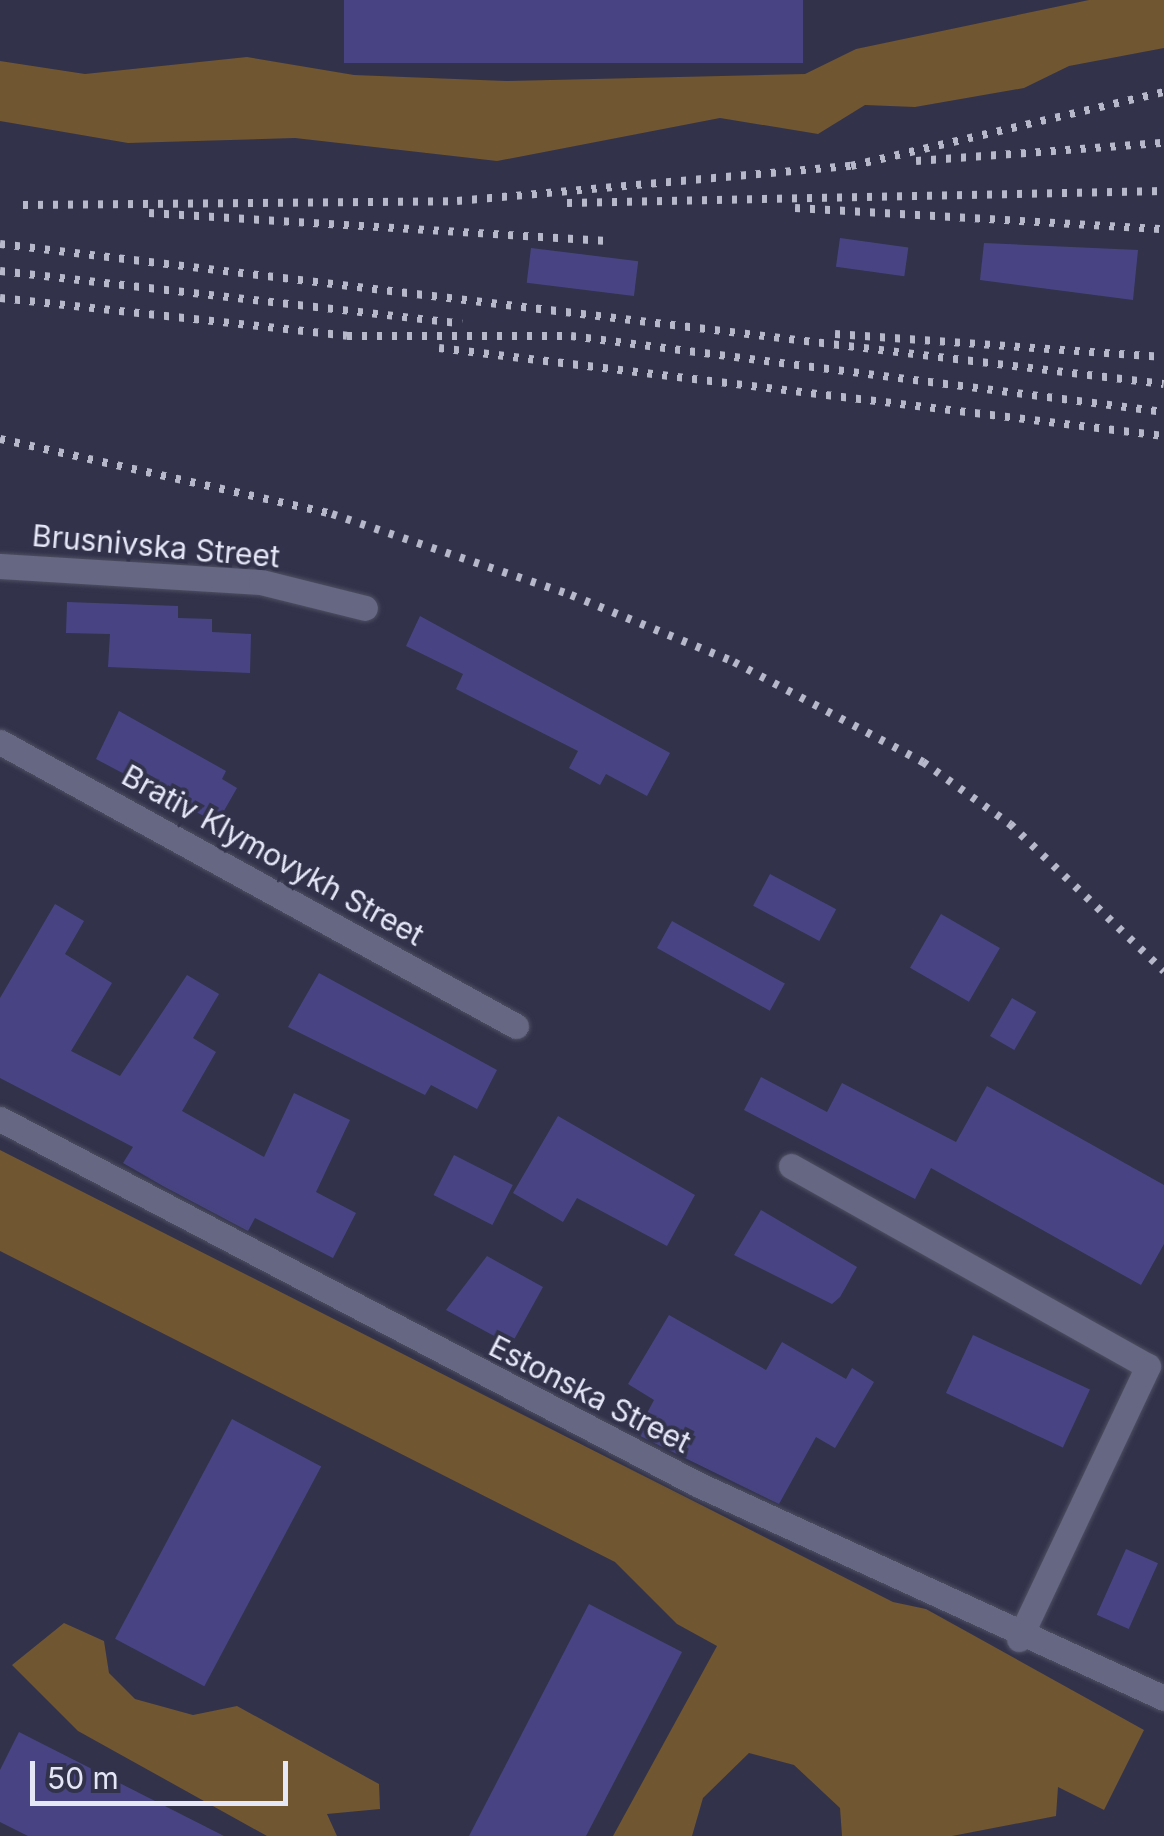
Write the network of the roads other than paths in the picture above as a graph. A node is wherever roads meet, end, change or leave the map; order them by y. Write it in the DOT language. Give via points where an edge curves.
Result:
graph roads {
  1 [pos="0,566"];
  2 [pos="365,608"];
  3 [pos="0,742"];
  4 [pos="516,1026"];
  5 [pos="0,1119"];
  6 [pos="791,1166"];
  7 [pos="1019,1639"];
  8 [pos="1164,1698"];
  1 -- 2 [label="street, Brusnivska Street" via="260,582"];
  3 -- 4 [label="street, Brativ Klymovykh Street"];
  5 -- 7 [label="street, Estonska Street" via="428,1348"];
  6 -- 7 [label="street" via="1148,1366"];
  7 -- 8 [label="street, Estonska Street"];
}
